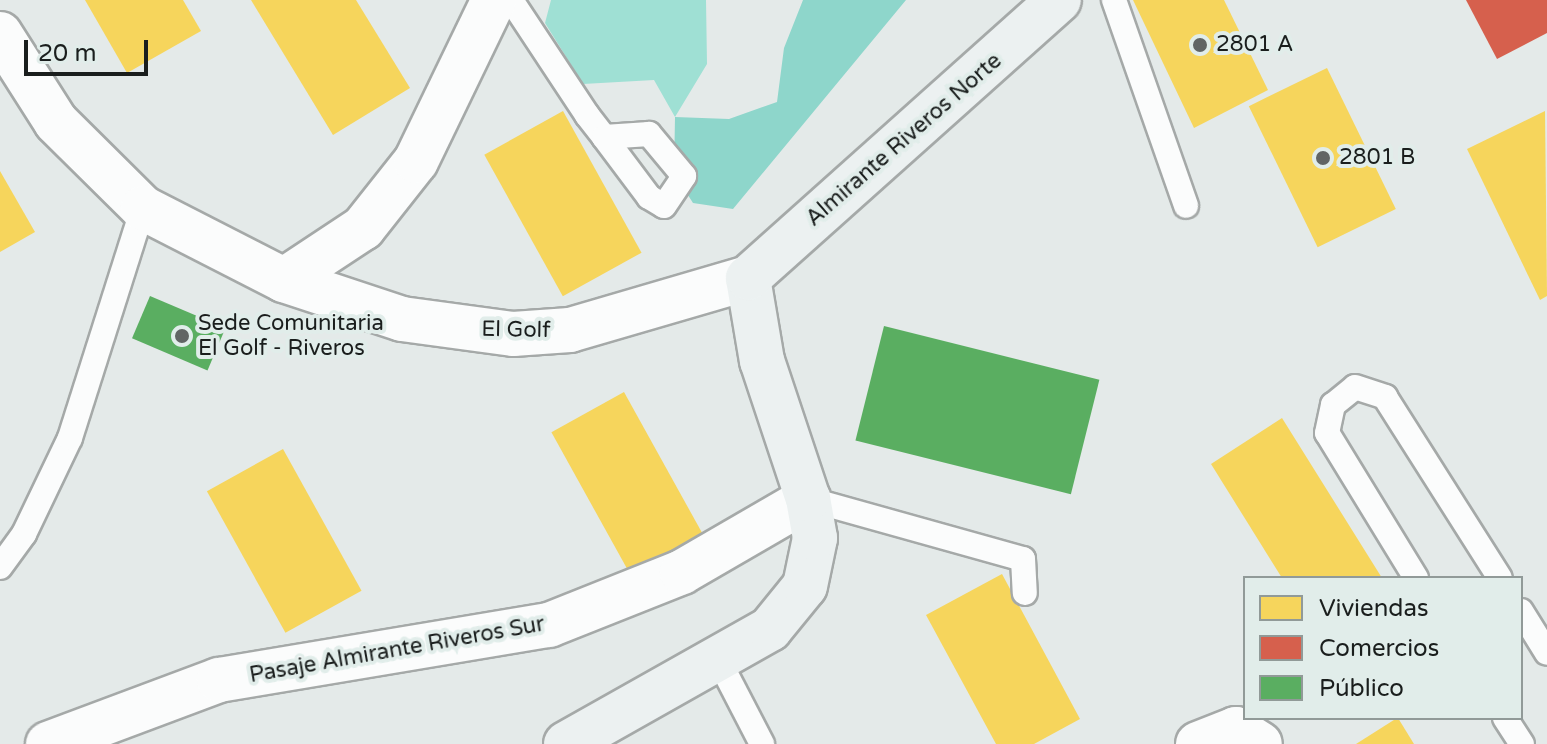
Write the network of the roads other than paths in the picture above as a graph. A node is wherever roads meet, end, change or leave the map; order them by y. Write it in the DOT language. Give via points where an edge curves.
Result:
graph roads {
  1 [pos="494,0"];
  2 [pos="511,0"];
  3 [pos="1059,0"];
  4 [pos="1114,0"];
  5 [pos="0,34"];
  6 [pos="604,137"];
  7 [pos="1186,206"];
  8 [pos="143,208"];
  9 [pos="748,278"];
  10 [pos="284,280"];
  11 [pos="808,499"];
  12 [pos="0,567"];
  13 [pos="1415,576"];
  14 [pos="1499,576"];
  15 [pos="1025,593"];
  16 [pos="1523,614"];
  17 [pos="1547,653"];
  18 [pos="718,659"];
  19 [pos="1506,720"];
  20 [pos="48,744"];
  21 [pos="566,744"];
  22 [pos="762,744"];
  23 [pos="1198,744"];
  24 [pos="1260,744"];
  25 [pos="1522,744"];
  1 -- 10 [label="street" via="416,161 363,228"];
  2 -- 6 [label="lane"];
  3 -- 9 [label="street, Almirante Riveros Norte"];
  4 -- 7 [label="lane"];
  5 -- 8 [label="street, El Golf" via="56,122"];
  8 -- 10 [label="street, El Golf"];
  8 -- 12 [label="lane" via="70,438 24,534"];
  9 -- 10 [label="street, El Golf" via="619,321 513,334 402,319"];
  9 -- 11 [label="street" via="762,361"];
  11 -- 15 [label="lane" via="1023,559"];
  11 -- 18 [label="street" via="815,538 805,586 770,629"];
  11 -- 20 [label="street, Pasaje Almirante Riveros Sur" via="682,572 549,625 219,680"];
  13 -- 14 [label="lane" via="1327,433 1333,405 1355,387 1385,397"];
  16 -- 17 [label="lane"];
  18 -- 21 [label="street"];
  18 -- 22 [label="lane"];
  19 -- 25 [label="lane"];
  23 -- 24 [label="street" via="1236,729"];
}
